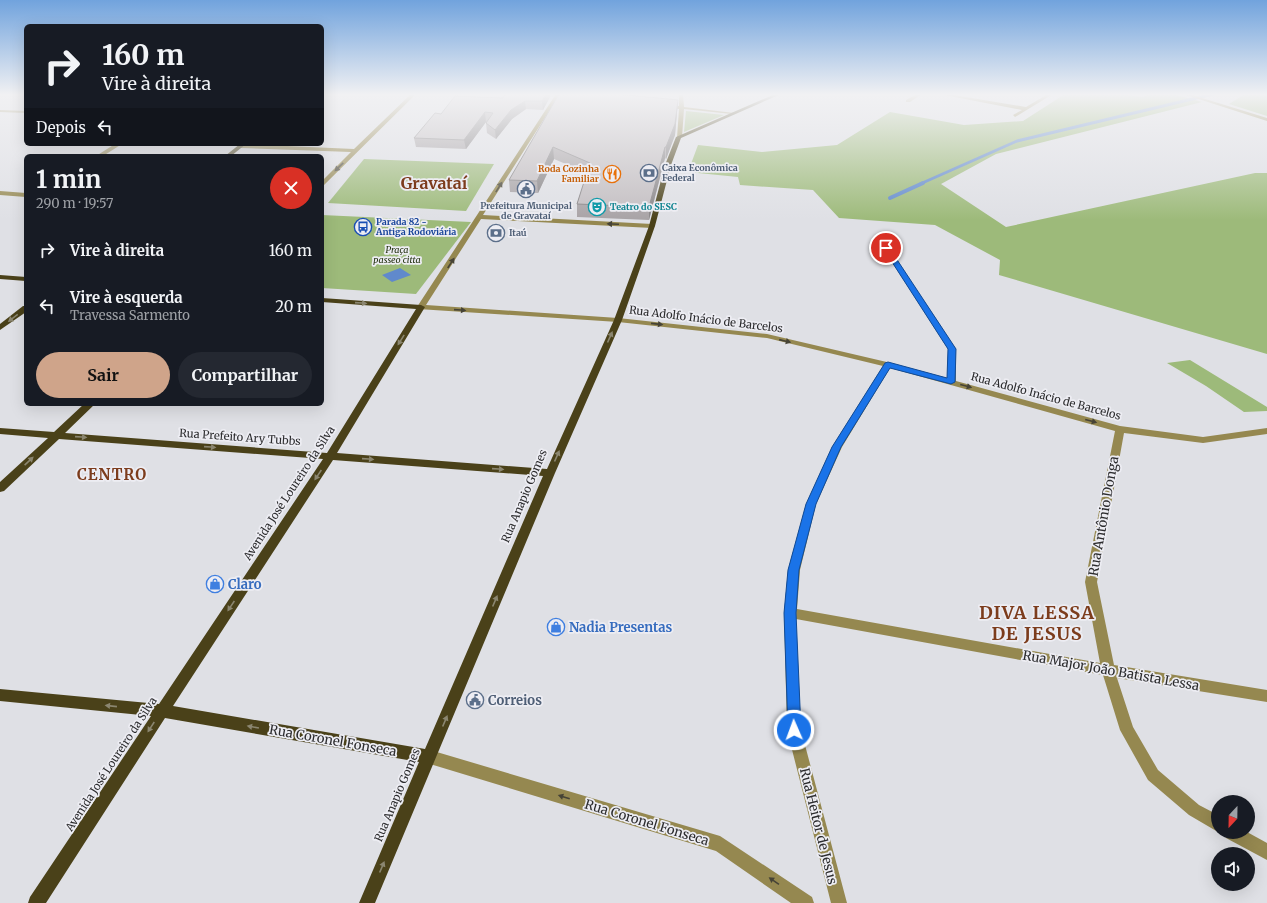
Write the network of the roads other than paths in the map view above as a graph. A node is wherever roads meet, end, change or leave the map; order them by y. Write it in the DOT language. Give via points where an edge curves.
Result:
graph roads {
  1 [pos="372,136"];
  2 [pos="532,136"];
  3 [pos="679,137"];
  4 [pos="116,146"];
  5 [pos="241,146"];
  6 [pos="261,146"];
  7 [pos="357,151"];
  8 [pos="102,154"];
  9 [pos="231,154"];
  10 [pos="324,182"];
  11 [pos="0,193"];
  12 [pos="24,195"];
  13 [pos="480,218"];
  14 [pos="652,226"];
  15 [pos="886,248"];
  16 [pos="0,278"];
  17 [pos="24,279"];
  18 [pos="324,300"];
  19 [pos="421,307"];
  20 [pos="24,310"];
  21 [pos="618,320"];
  22 [pos="0,328"];
  23 [pos="888,365"];
  24 [pos="951,382"];
  25 [pos="88,406"];
  26 [pos="1120,429"];
  27 [pos="0,431"];
  28 [pos="1267,431"];
  29 [pos="56,435"];
  30 [pos="330,456"];
  31 [pos="550,473"];
  32 [pos="0,488"];
  33 [pos="790,613"];
  34 [pos="1108,670"];
  35 [pos="0,695"];
  36 [pos="1267,696"];
  37 [pos="162,711"];
  38 [pos="430,757"];
  39 [pos="1211,820"];
  40 [pos="1244,839"];
  41 [pos="1267,852"];
  42 [pos="36,903"];
  43 [pos="367,903"];
  44 [pos="806,903"];
  45 [pos="839,903"];
  1 -- 7 [label="street"];
  13 -- 2 [label="street, Avenida José Loureiro da Silva, one-way"];
  3 -- 14 [label="main road, Rua Anapio Gomes" via="668,165"];
  4 -- 8 [label="street"];
  5 -- 9 [label="main road"];
  6 -- 7 [label="street"];
  7 -- 10 [label="street, one-way"];
  11 -- 12 [label="street"];
  14 -- 13 [label="street, one-way"];
  19 -- 13 [label="street, Avenida José Loureiro da Silva, one-way"];
  14 -- 21 [label="main road, Rua Anapio Gomes"];
  15 -- 24 [label="street" via="952,349"];
  16 -- 17 [label="main road"];
  18 -- 19 [label="main road, Rua Adolfo Inácio de Barcelos, one-way"];
  19 -- 21 [label="street, Rua Adolfo Inácio de Barcelos, one-way"];
  19 -- 30 [label="main road, Avenida José Loureiro da Silva, one-way"];
  20 -- 22 [label="main road, one-way"];
  21 -- 23 [label="street, Rua Adolfo Inácio de Barcelos, one-way" via="767,336"];
  31 -- 21 [label="main road, Rua Anapio Gomes, one-way"];
  23 -- 24 [label="street, Rua Adolfo Inácio de Barcelos"];
  23 -- 33 [label="street, Rua Heitor de Jesus" via="837,447 811,504 794,570"];
  24 -- 26 [label="street, Rua Adolfo Inácio de Barcelos, one-way"];
  25 -- 29 [label="main road"];
  26 -- 28 [label="street, Rua Adolfo Inácio de Barcelos" via="1203,440"];
  26 -- 34 [label="street, Rua Antônio Donga" via="1091,582"];
  27 -- 29 [label="main road, Rua Prefeito Ary Tubbs"];
  29 -- 30 [label="main road, Rua Prefeito Ary Tubbs, one-way"];
  32 -- 29 [label="main road, one-way"];
  30 -- 31 [label="main road, Rua Prefeito Ary Tubbs, one-way"];
  30 -- 37 [label="main road, Avenida José Loureiro da Silva, one-way"];
  38 -- 31 [label="main road, Rua Anapio Gomes, one-way"];
  33 -- 34 [label="street, Rua Major João Batista Lessa"];
  33 -- 45 [label="street, Rua Heitor de Jesus" via="794,730"];
  34 -- 36 [label="street, Rua Major João Batista Lessa"];
  34 -- 39 [label="street, Rua Antônio Donga" via="1127,730 1153,775 1194,810"];
  37 -- 35 [label="main road, Rua Coronel Fonseca, one-way"];
  38 -- 37 [label="main road, Rua Coronel Fonseca, one-way"];
  37 -- 42 [label="main road, Avenida José Loureiro da Silva, one-way"];
  43 -- 38 [label="main road, Rua Anapio Gomes, one-way"];
  44 -- 38 [label="street, Rua Coronel Fonseca, one-way" via="720,844"];
  40 -- 41 [label="street"];
}
